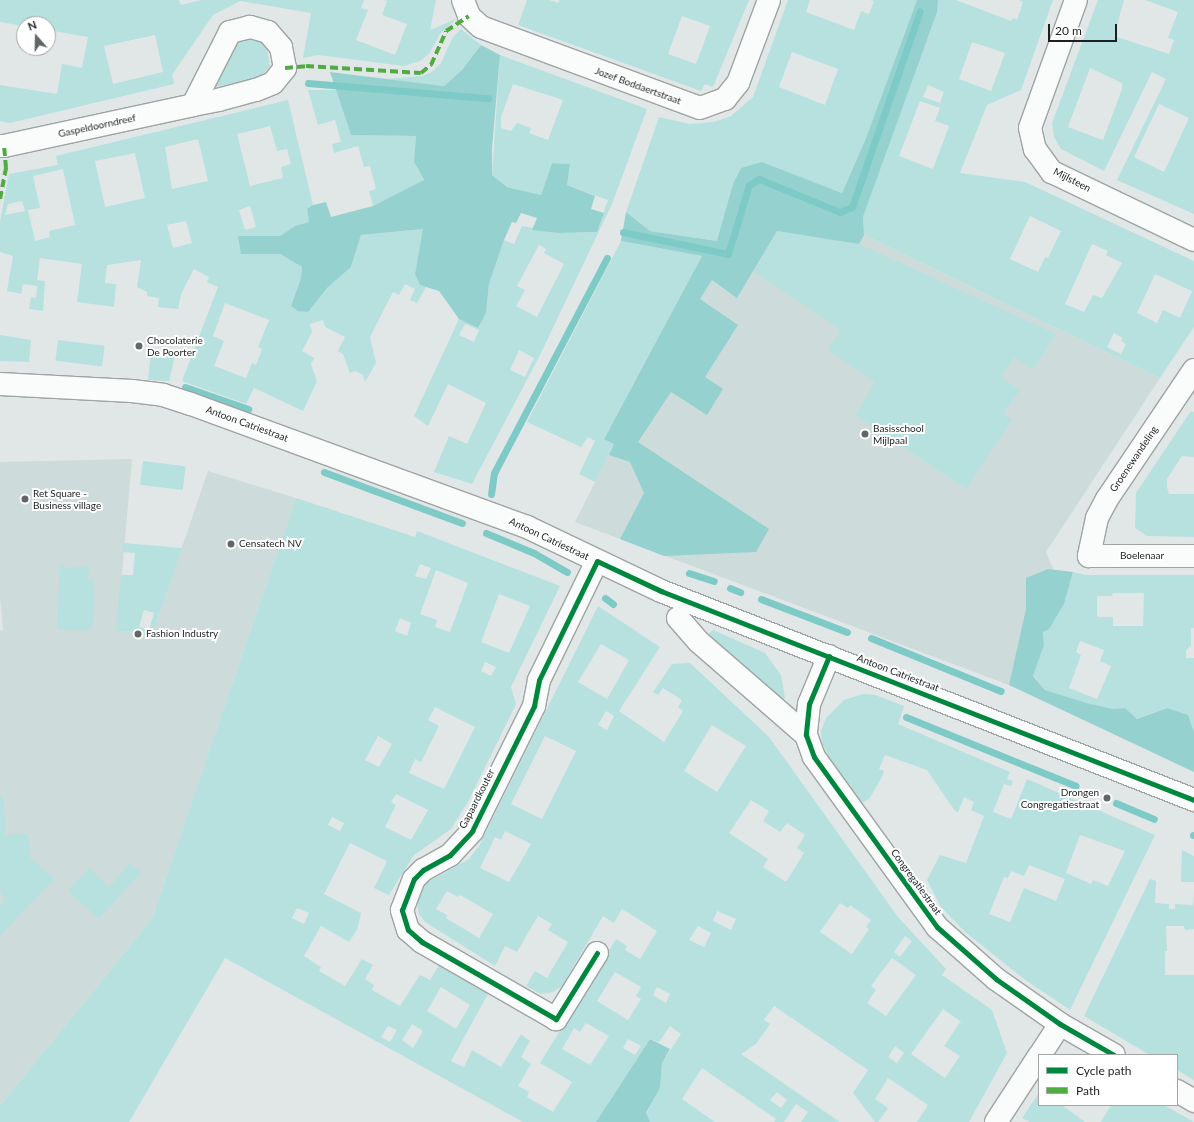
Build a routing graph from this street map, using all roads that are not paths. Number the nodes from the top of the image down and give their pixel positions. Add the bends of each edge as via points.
1 (463, 0) edge
2 (769, 0) edge
3 (1076, 0) edge
4 (193, 105) dead end
5 (0, 146) edge
6 (1194, 240) edge
7 (1194, 370) edge
8 (0, 384) edge
9 (1089, 556) joint
10 (1194, 556) edge
11 (597, 561) junction
12 (678, 618) dead end
13 (829, 656) junction
14 (806, 734) junction
15 (1194, 800) edge
16 (597, 953) dead end
17 (1060, 1024) junction
18 (1040, 1054) edge
19 (1112, 1054) edge
20 (1038, 1058) edge
21 (1178, 1092) edge
22 (1194, 1101) edge
23 (996, 1122) edge

1 - 2 street, Jozef Boddaertstraat via 469,16 481,27 700,108 725,99 738,83
3 - 6 street, Mijlsteen via 1030,128 1035,150 1052,172
4 - 5 street, Gaspeldoorndreef
7 - 9 street, Groenewandeling via 1107,499 1097,518
8 - 11 street, Antoon Catriestraat via 132,390 163,395 520,524
9 - 10 street, Boelenaar
11 - 13 street, Antoon Catriestraat via 661,591
11 - 16 street, Gapaardkouter via 539,680 534,706 472,831 450,855 419,874 409,889 402,910 408,930 422,942 556,1019
12 - 14 street, Congregatiestraat via 700,642
13 - 14 street, Congregatiestraat via 809,704
13 - 15 street, Antoon Catriestraat
14 - 17 street, Congregatiestraat via 814,757 938,926 996,979
17 - 18 street
17 - 19 street, Congregatiestraat
20 - 23 street
21 - 22 street

